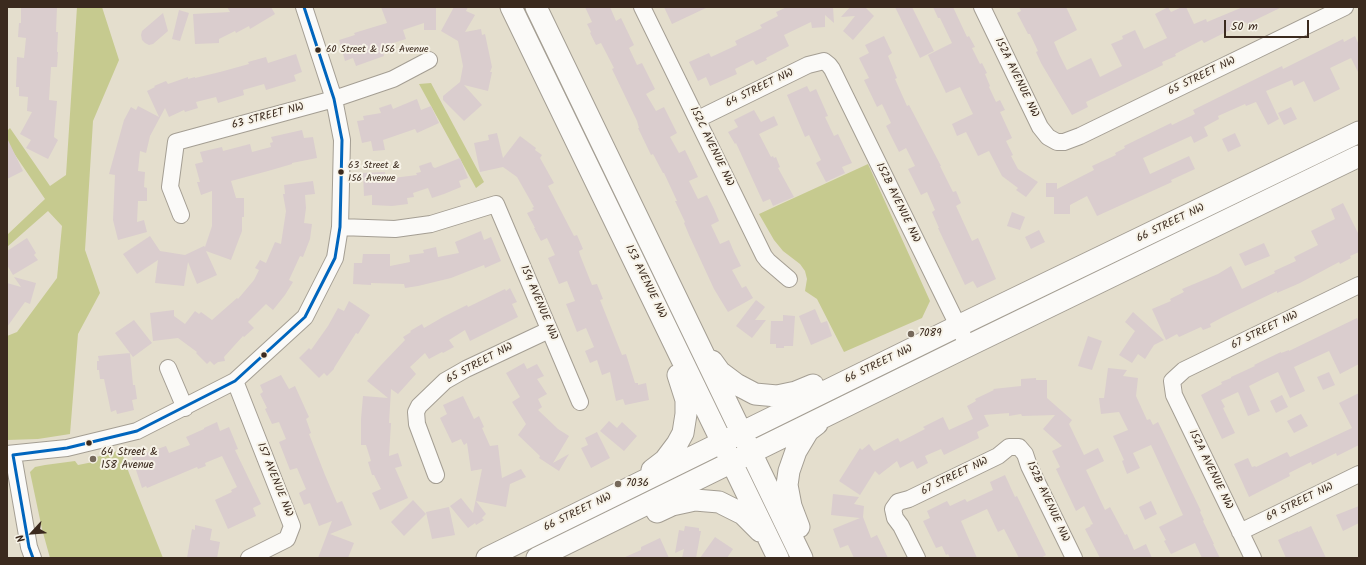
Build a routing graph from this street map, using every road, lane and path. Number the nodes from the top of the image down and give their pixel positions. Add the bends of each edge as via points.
1 (304, 7) edge
2 (511, 7) edge
3 (536, 7) edge
4 (642, 7) edge
5 (982, 7) edge
6 (1346, 7) edge
7 (429, 60) dead end
8 (824, 61) joint
9 (334, 99) junction
10 (698, 119) junction
11 (1359, 132) edge
12 (1057, 142) joint
13 (1359, 156) edge
14 (181, 215) dead end
15 (615, 221) junction
16 (340, 227) junction
17 (789, 279) dead end
18 (1359, 285) edge
19 (958, 326) junction
20 (549, 330) junction
21 (697, 342) junction
22 (968, 346) junction
23 (168, 368) dead end
24 (871, 369) junction
25 (235, 381) junction
26 (1172, 381) joint
27 (580, 402) dead end
28 (185, 408) junction
29 (828, 415) junction
30 (741, 433) junction
31 (722, 442) junction
32 (1019, 447) joint
33 (751, 453) junction
34 (10, 454) edge
35 (732, 462) junction
36 (1359, 474) edge
37 (436, 475) dead end
38 (635, 485) junction
39 (1240, 532) junction
40 (776, 555) edge
41 (33, 558) edge
42 (249, 558) edge
43 (487, 558) edge
44 (537, 558) edge
45 (545, 558) edge
46 (802, 558) edge
47 (813, 558) edge
48 (917, 558) edge
49 (1074, 558) edge
50 (1253, 558) edge

1 - 9 street
2 - 15 main road, 153 AVENUE NW
3 - 21 main road, 153 AVENUE NW
4 - 10 street, 152C AVENUE NW
5 - 12 street, 152A AVENUE NW via 1040,127 1048,137
6 - 12 street, 65 STREET NW via 1080,136
7 - 9 street, 63 STREET NW via 393,79
8 - 10 street, 64 STREET NW via 816,62
8 - 19 street, 152B AVENUE NW via 832,69
9 - 14 street, 63 STREET NW via 176,142 170,188
9 - 16 street via 342,140
10 - 17 street, 152C AVENUE NW via 764,256
11 - 19 main road, 66 STREET NW
13 - 22 main road, 66 STREET NW
15 - 31 main road, 153 AVENUE NW
15 - 38 main road via 638,292 679,377 686,400 683,432 678,444 665,460
16 - 20 street, 154 AVENUE NW via 395,229 431,224 496,204
16 - 25 street via 335,258 305,317
18 - 26 street, 67 STREET NW via 1184,370
19 - 22 street, 152B AVENUE NW
19 - 24 main road, 66 STREET NW
20 - 27 street, 154 AVENUE NW
20 - 37 street, 65 STREET NW via 466,369 445,382 419,406 416,424
21 - 24 main road via 720,372 755,394 777,396 796,392 832,378
21 - 30 main road, 153 AVENUE NW
22 - 29 main road, 66 STREET NW
23 - 28 street
24 - 30 main road, 66 STREET NW
25 - 28 street
25 - 42 street, 157 AVENUE NW via 292,526 287,539
26 - 39 street, 152A AVENUE NW via 1174,395
28 - 34 street via 137,431 67,448
29 - 33 main road, 66 STREET NW
29 - 47 main road via 808,431 796,451 790,464 787,484 791,506
30 - 31 main road, 66 STREET NW
30 - 33 main road, 153 AVENUE NW
31 - 35 main road, 153 AVENUE NW
31 - 38 main road, 66 STREET NW
32 - 48 street, 67 STREET NW via 1009,447 978,466 910,499 898,502 893,509 895,518
32 - 49 street, 152B AVENUE NW via 1026,454 1028,466
33 - 35 main road, 66 STREET NW
33 - 46 main road, 153 AVENUE NW
34 - 41 street
35 - 40 main road, 153 AVENUE NW
35 - 44 main road, 66 STREET NW
36 - 39 street, 69 STREET NW
38 - 43 main road, 66 STREET NW
39 - 50 street, 152A AVENUE NW
40 - 45 main road via 760,531 743,514 719,502 695,500 672,505 598,541

